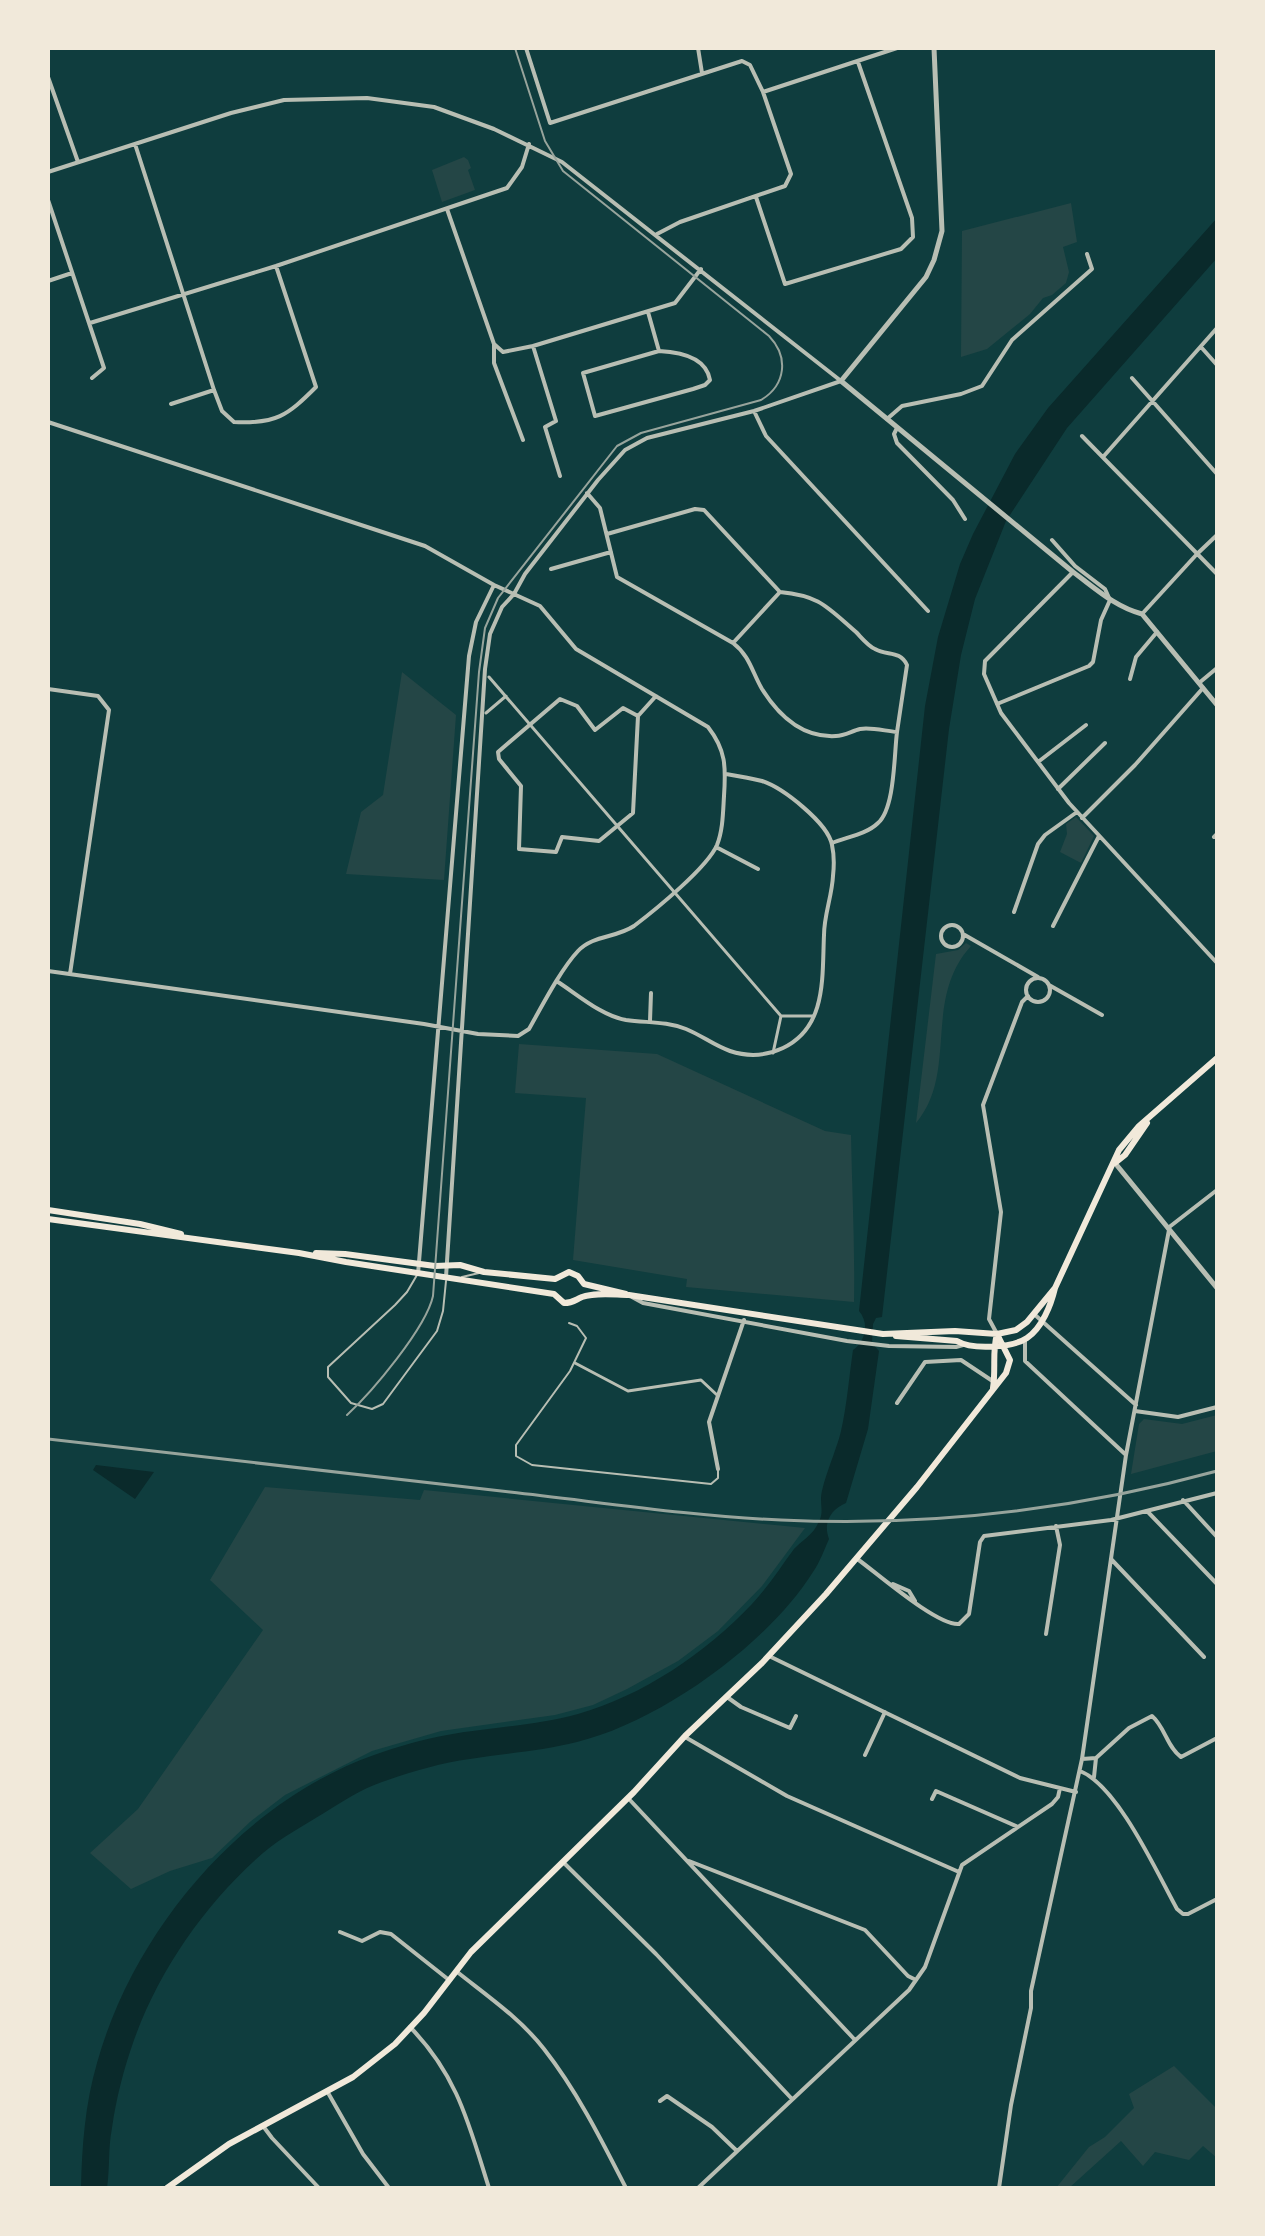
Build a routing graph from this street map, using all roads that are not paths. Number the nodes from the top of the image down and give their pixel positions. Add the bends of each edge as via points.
1 (526, 48) edge
2 (698, 48) edge
3 (897, 48) edge
4 (934, 48) edge
5 (857, 62) junction
6 (702, 74) junction
7 (48, 77) edge
8 (763, 92) junction
9 (135, 144) junction
10 (529, 144) junction
11 (78, 162) junction
12 (48, 172) edge
13 (756, 197) junction
14 (48, 200) edge
15 (447, 208) junction
16 (657, 234) junction
17 (1087, 254) dead end
18 (276, 266) junction
19 (701, 269) junction
20 (73, 272) junction
21 (48, 281) edge
22 (183, 294) junction
23 (648, 312) junction
24 (90, 323) junction
25 (1217, 328) edge
26 (494, 344) junction
27 (533, 346) junction
28 (1201, 347) junction
29 (659, 351) junction
30 (1217, 365) edge
31 (92, 378) dead end
32 (1132, 378) dead end
33 (841, 381) junction
34 (214, 390) junction
35 (1152, 402) junction
36 (171, 404) dead end
37 (754, 411) junction
38 (887, 419) junction
39 (48, 422) edge
40 (897, 428) junction
41 (1082, 436) dead end
42 (523, 440) dead end
43 (1103, 457) junction
44 (1217, 474) edge
45 (560, 476) dead end
46 (587, 493) junction
47 (965, 519) dead end
48 (607, 534) junction
49 (1217, 535) edge
50 (1052, 540) dead end
51 (611, 552) junction
52 (1197, 554) junction
53 (551, 569) dead end
54 (1073, 572) junction
55 (1217, 574) edge
56 (494, 585) junction
57 (780, 592) junction
58 (514, 594) junction
59 (1110, 600) junction
60 (928, 611) dead end
61 (1142, 614) junction
62 (1157, 632) junction
63 (733, 643) junction
64 (1217, 668) edge
65 (489, 677) dead end
66 (1130, 679) dead end
67 (1201, 685) junction
68 (48, 689) edge
69 (506, 696) junction
70 (656, 696) junction
71 (997, 704) junction
72 (1217, 705) edge
73 (486, 713) dead end
74 (638, 716) junction
75 (530, 724) junction
76 (1086, 725) dead end
77 (897, 732) junction
78 (1105, 743) dead end
79 (1038, 762) junction
80 (726, 774) junction
81 (1058, 789) junction
82 (1077, 812) junction
83 (1082, 818) junction
84 (618, 827) junction
85 (1099, 836) junction
86 (832, 843) junction
87 (716, 847) junction
88 (758, 869) dead end
89 (673, 891) junction
90 (1014, 912) dead end
91 (1053, 926) dead end
92 (963, 934) junction
93 (1217, 963) edge
94 (48, 971) edge
95 (70, 974) junction
96 (1038, 977) junction
97 (558, 982) junction
98 (1049, 985) junction
99 (651, 993) dead end
100 (1028, 996) junction
101 (1102, 1015) dead end
102 (781, 1016) junction
103 (815, 1016) junction
104 (650, 1021) junction
105 (440, 1028) junction
106 (462, 1031) junction
107 (773, 1053) junction
108 (1215, 1058) edge
109 (1115, 1163) junction
110 (1216, 1194) edge
111 (48, 1210) edge
112 (48, 1219) edge
113 (1168, 1229) junction
114 (196, 1238) junction
115 (299, 1253) junction
116 (420, 1263) junction
117 (446, 1266) junction
118 (484, 1272) junction
119 (418, 1274) junction
120 (446, 1278) junction
121 (555, 1279) junction
122 (584, 1284) junction
123 (1055, 1288) junction
124 (1217, 1288) edge
125 (554, 1294) junction
126 (629, 1295) junction
127 (581, 1297) junction
128 (1034, 1314) junction
129 (744, 1320) junction
130 (1041, 1321) junction
131 (569, 1323) dead end
132 (886, 1334) junction
133 (997, 1334) junction
134 (1025, 1340) junction
135 (963, 1345) junction
136 (1004, 1345) junction
137 (993, 1347) junction
138 (575, 1363) junction
139 (994, 1385) junction
140 (719, 1396) junction
141 (897, 1403) dead end
142 (1217, 1407) edge
143 (1135, 1408) junction
144 (1126, 1455) junction
145 (718, 1469) joint
146 (1217, 1493) edge
147 (1183, 1500) junction
148 (1147, 1511) junction
149 (1117, 1519) junction
150 (1056, 1526) junction
151 (1217, 1537) edge
152 (856, 1558) junction
153 (1111, 1559) junction
154 (1217, 1584) edge
155 (1046, 1634) dead end
156 (769, 1656) junction
157 (1204, 1657) dead end
158 (727, 1697) junction
159 (885, 1712) junction
160 (796, 1716) dead end
161 (685, 1736) junction
162 (1217, 1738) edge
163 (865, 1755) dead end
164 (1096, 1758) junction
165 (1082, 1759) junction
166 (1080, 1771) junction
167 (1094, 1777) junction
168 (1060, 1788) junction
169 (1076, 1792) junction
170 (628, 1798) junction
171 (932, 1799) dead end
172 (1018, 1827) junction
173 (685, 1859) junction
174 (563, 1862) junction
175 (959, 1872) junction
176 (1217, 1899) edge
177 (340, 1932) dead end
178 (456, 1971) junction
179 (449, 1980) junction
180 (916, 1980) junction
181 (410, 2027) junction
182 (855, 2040) junction
183 (327, 2091) junction
184 (792, 2099) junction
185 (660, 2101) dead end
186 (263, 2126) junction
187 (737, 2151) junction
188 (167, 2188) edge
189 (319, 2188) edge
190 (389, 2188) edge
191 (489, 2188) edge
192 (626, 2188) edge
193 (698, 2188) edge
194 (999, 2188) edge

1 - 6 street via 550,123
2 - 6 street
3 - 5 street
4 - 33 street via 943,206 934,260 926,277
5 - 8 street
5 - 13 street via 912,218 913,237 901,249 785,284
6 - 8 street via 742,61 750,65
7 - 11 street
8 - 13 street via 791,174 785,186
9 - 10 street via 284,100 341,97 434,107
9 - 11 street
9 - 22 street
10 - 15 street via 522,167 507,188
10 - 16 street via 562,162
11 - 12 street
13 - 16 street
14 - 20 street
15 - 18 street
15 - 26 street
16 - 19 street
17 - 38 street via 1092,269 1012,340 982,386 902,406
18 - 22 street
18 - 34 street via 316,387 289,414 249,423 234,422 222,411
19 - 23 street via 675,303
19 - 33 street
20 - 21 street
20 - 24 street
22 - 24 street
22 - 34 street
23 - 27 street
23 - 29 street
24 - 31 street via 104,368
25 - 28 street
26 - 27 street via 503,352
26 - 42 street via 494,363
27 - 45 street via 556,421 545,427
28 - 30 street
28 - 35 street
29 - 29 street via 688,355 707,371 709,383 595,416 583,373
32 - 35 street
33 - 37 street
33 - 38 street
34 - 36 street
35 - 43 street
35 - 44 street
37 - 46 street via 641,441 619,455
37 - 60 street via 766,436
38 - 40 street
39 - 56 street via 425,546
40 - 47 street via 897,443
40 - 54 street
41 - 43 street
43 - 52 street
46 - 48 street via 600,508
46 - 58 street
48 - 51 street
48 - 57 street via 704,510
49 - 52 street
50 - 59 street via 1105,589
51 - 53 street
51 - 63 street via 617,577
52 - 55 street
52 - 61 street
54 - 59 street
54 - 71 street via 985,661 984,674
56 - 58 street
56 - 105 street via 476,622 469,656
57 - 63 street
57 - 77 street via 821,601 875,650 904,659
58 - 70 street via 540,606 576,649
58 - 106 street via 495,621 487,648
59 - 61 street
59 - 71 street via 1089,666
61 - 62 street
62 - 66 street via 1136,657
62 - 67 street
63 - 77 street via 745,652 777,710 814,735 839,736 862,729
64 - 67 street
65 - 69 street
67 - 72 street
67 - 83 street via 1135,765
68 - 95 street via 98,696 109,710
69 - 73 street
69 - 75 street
70 - 74 street
70 - 80 street via 708,727 721,744
71 - 79 street
74 - 75 street via 623,708 595,730 577,706 560,699
74 - 84 street via 633,813
75 - 84 street
75 - 84 street via 498,752 521,786 519,849 556,852 562,837 599,841
76 - 79 street
77 - 86 street via 889,807 867,831
78 - 81 street
79 - 81 street
80 - 86 street via 763,782 789,795
80 - 87 street
81 - 82 street
82 - 83 street
82 - 90 street via 1038,844
83 - 85 street
84 - 89 street
85 - 91 street
85 - 93 street
86 - 103 street via 822,989
87 - 88 street
87 - 89 street
89 - 97 street via 632,927 578,951
89 - 102 street
92 - 92 street via 948,926 941,938 954,948
92 - 96 street
94 - 95 street
95 - 105 street
96 - 98 street
96 - 100 street via 1028,983
97 - 104 street via 608,1014
97 - 106 street via 529,1029 518,1036
98 - 100 street via 1050,993 1042,1001
98 - 101 street
99 - 104 street
100 - 133 street via 983,1105 1001,1212 989,1319
102 - 103 street
102 - 107 street
103 - 107 street via 794,1043
104 - 107 street via 686,1029 730,1051
105 - 106 street
105 - 116 street
106 - 117 street
108 - 109 main road via 1127,1139
109 - 113 street
109 - 123 main road
110 - 113 street
111 - 114 main road
112 - 114 main road
113 - 124 street
113 - 143 street
114 - 115 main road
115 - 116 main road
115 - 119 main road
116 - 117 main road
116 - 119 street
117 - 118 main road
117 - 120 street
118 - 120 lane
118 - 121 main road
119 - 120 main road
119 - 120 lane via 401,1299 328,1367 328,1377 351,1403 372,1409 383,1404 437,1331
120 - 125 main road
121 - 122 main road via 569,1272
121 - 125 main road
122 - 126 main road
122 - 127 main road
123 - 128 main road
123 - 130 main road
125 - 127 main road via 569,1304
126 - 127 main road
126 - 129 street via 643,1303
126 - 132 main road
128 - 130 street
128 - 133 main road via 1016,1330
129 - 135 street via 883,1346
129 - 140 street
130 - 134 main road
130 - 143 street
131 - 138 lane via 586,1338
132 - 133 main road
132 - 135 main road
133 - 136 main road
133 - 137 main road
134 - 136 main road
134 - 144 street via 1025,1361
135 - 137 main road
136 - 137 main road
136 - 139 main road via 1008,1369
137 - 139 main road
138 - 140 street via 628,1391 701,1380
138 - 145 lane via 516,1445 522,1461 711,1484
139 - 141 street via 961,1360 925,1362
139 - 152 main road
140 - 145 street via 709,1422
142 - 143 street via 1178,1417
143 - 144 street
144 - 149 street
146 - 147 street
147 - 148 street
147 - 151 street
148 - 149 street
148 - 154 street
149 - 150 street
149 - 153 street
150 - 152 street via 984,1536 969,1614 959,1624 944,1622 909,1591
150 - 155 street via 1060,1545
152 - 156 main road
153 - 157 street
153 - 165 street
156 - 158 main road
156 - 159 street
158 - 160 street via 790,1728
158 - 161 main road
159 - 163 street
159 - 168 street via 1020,1778
161 - 170 main road
161 - 175 street via 787,1796
162 - 164 street via 1181,1757 1152,1716
164 - 165 street
164 - 167 street
165 - 166 street
166 - 167 street
166 - 169 street
167 - 176 street via 1135,1833 1177,1909 1188,1914
168 - 169 street
168 - 172 street via 1052,1804
169 - 194 street via 1031,1991
170 - 173 street
170 - 174 main road
171 - 172 street via 936,1791
172 - 175 street
173 - 180 street via 865,1930
173 - 182 street
174 - 178 main road
174 - 184 street
175 - 180 street
177 - 179 street via 362,1941 380,1932 391,1934
178 - 179 main road
178 - 192 street via 544,2048
179 - 181 main road
180 - 182 street
181 - 183 main road via 377,2059
181 - 191 street via 437,2057 462,2101
182 - 184 street
183 - 186 main road
183 - 190 street
184 - 187 street
185 - 187 street via 667,2096
186 - 188 main road
186 - 189 street
187 - 193 street

